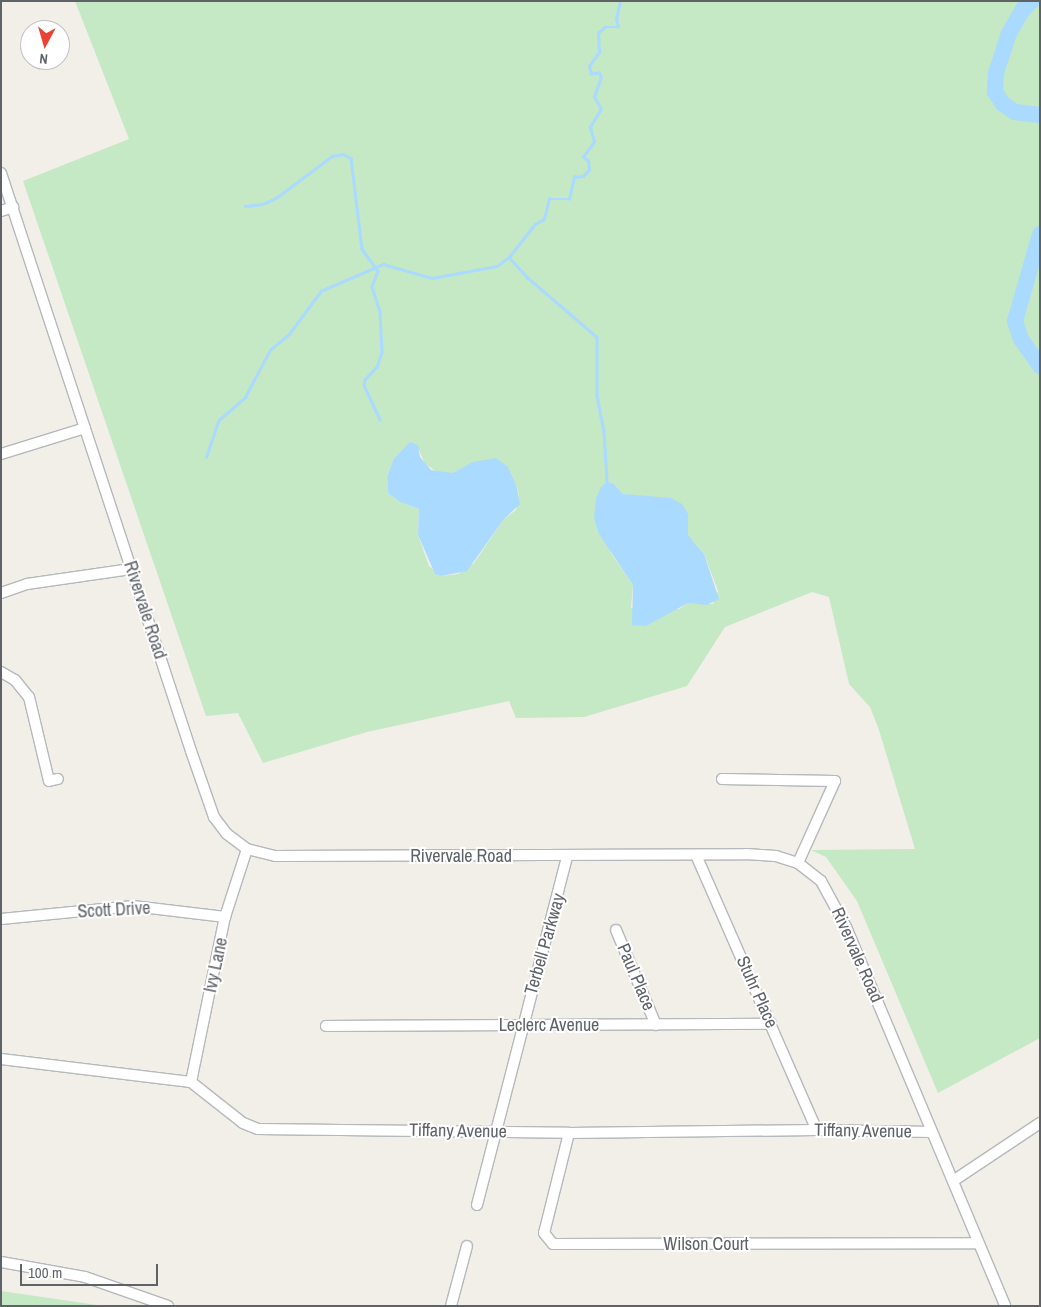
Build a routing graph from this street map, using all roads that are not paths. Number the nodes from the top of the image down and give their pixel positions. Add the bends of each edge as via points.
1 (1, 173) edge
2 (13, 207) junction
3 (1, 211) edge
4 (85, 428) junction
5 (1, 454) edge
6 (131, 569) junction
7 (1, 593) edge
8 (1, 672) edge
9 (58, 779) dead end
10 (722, 780) dead end
11 (247, 849) junction
12 (696, 855) junction
13 (567, 856) junction
14 (798, 862) junction
15 (225, 918) junction
16 (1, 919) edge
17 (616, 930) dead end
18 (771, 1024) junction
19 (522, 1025) junction
20 (656, 1025) junction
21 (326, 1026) dead end
22 (1, 1059) edge
23 (191, 1082) junction
24 (1040, 1123) edge
25 (817, 1130) junction
26 (497, 1132) junction
27 (932, 1132) junction
28 (568, 1133) junction
29 (953, 1181) junction
30 (477, 1205) dead end
31 (978, 1243) junction
32 (466, 1246) dead end
33 (1, 1262) edge
34 (168, 1306) edge
35 (451, 1306) edge
36 (1005, 1306) edge

1 - 2 street, Rivervale Road
2 - 3 street
2 - 4 street, Rivervale Road
4 - 5 street
4 - 6 street, Rivervale Road
6 - 7 street via 27,584
6 - 11 street, Rivervale Road via 214,818 227,834
8 - 9 street via 16,680 29,696 49,781
10 - 14 street via 835,781
11 - 13 street, Rivervale Road via 286,857
11 - 15 street, Ivy Lane
12 - 13 street, Rivervale Road
12 - 14 street, Rivervale Road via 763,855
12 - 18 street, Stuhr Place
13 - 19 street, Terbell Parkway
14 - 27 street, Rivervale Road via 821,881 846,927
15 - 16 street, Scott Drive via 133,906
15 - 23 street, Ivy Lane
17 - 20 street, Paul Place
18 - 20 street, Leclerc Avenue
18 - 25 street, Stuhr Place
19 - 20 street, Leclerc Avenue
19 - 21 street, Leclerc Avenue
19 - 26 street, Terbell Parkway
22 - 23 street
23 - 26 street, Tiffany Avenue via 243,1123 258,1129
24 - 29 street
25 - 27 street, Tiffany Avenue
25 - 28 street, Tiffany Avenue
26 - 28 street, Tiffany Avenue
26 - 30 street, Terbell Parkway
27 - 29 street, Rivervale Road
28 - 31 street, Wilson Court via 544,1232 554,1244
29 - 31 street, Rivervale Road
31 - 36 street, Rivervale Road
32 - 35 street
33 - 34 street via 85,1277

